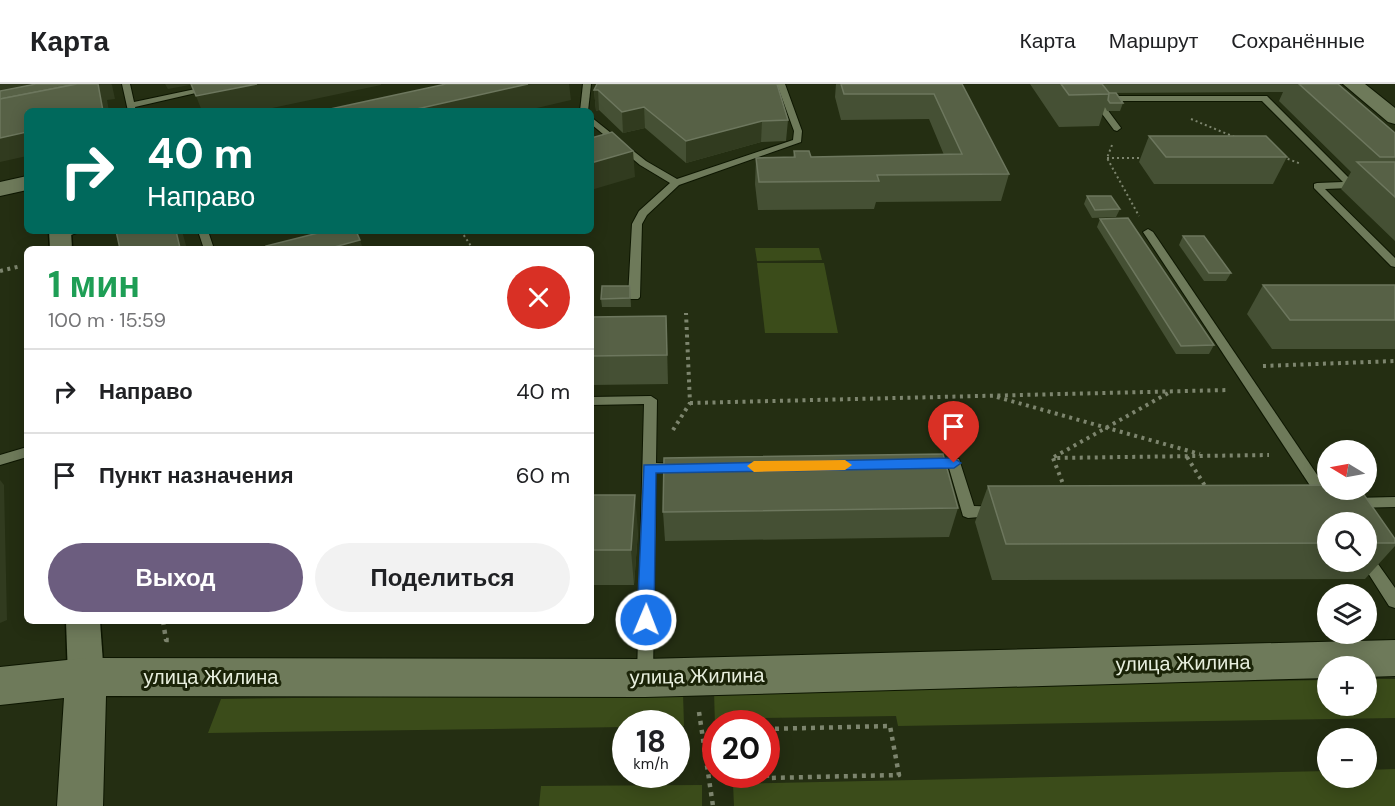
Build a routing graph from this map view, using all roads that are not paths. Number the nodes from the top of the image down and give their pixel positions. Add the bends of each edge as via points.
1 (126, 84) edge
2 (231, 84) edge
3 (587, 84) edge
4 (781, 84) edge
5 (1357, 93) edge
6 (1264, 98) junction
7 (1275, 98) dead end
8 (132, 108) edge
9 (584, 108) edge
10 (1395, 118) edge
11 (594, 122) edge
12 (1117, 128) dead end
13 (676, 183) junction
14 (24, 184) edge
15 (0, 189) edge
16 (1148, 232) road end
17 (1395, 264) edge
18 (634, 297) dead end
19 (594, 401) edge
20 (24, 453) edge
21 (0, 460) edge
22 (918, 463) edge
23 (649, 468) junction
24 (696, 468) edge
25 (1395, 502) edge
26 (1330, 503) junction
27 (1307, 504) edge
28 (1015, 511) edge
29 (1336, 512) edge
30 (1375, 572) edge
31 (1395, 601) edge
32 (83, 624) edge
33 (1395, 658) edge
34 (86, 677) junction
35 (645, 678) junction
36 (0, 686) edge
37 (80, 806) edge

1 - 8 lane
2 - 8 lane
3 - 9 lane
4 - 13 lane via 798,131 797,142
5 - 10 main road
6 - 7 lane
6 - 12 lane via 1095,99
6 - 17 lane via 1351,185 1317,186
11 - 13 lane via 643,163
13 - 18 lane via 643,213 637,224
14 - 15 main road
16 - 26 lane
19 - 23 lane via 651,400
20 - 21 lane
22 - 28 lane via 954,463 968,512
23 - 24 lane
23 - 35 lane via 642,512
25 - 26 lane
26 - 27 lane
26 - 29 lane
30 - 31 lane
32 - 34 street
33 - 35 main road, улица Жилина
34 - 35 main road, улица Жилина
34 - 36 main road, улица Жилина
34 - 37 main road

